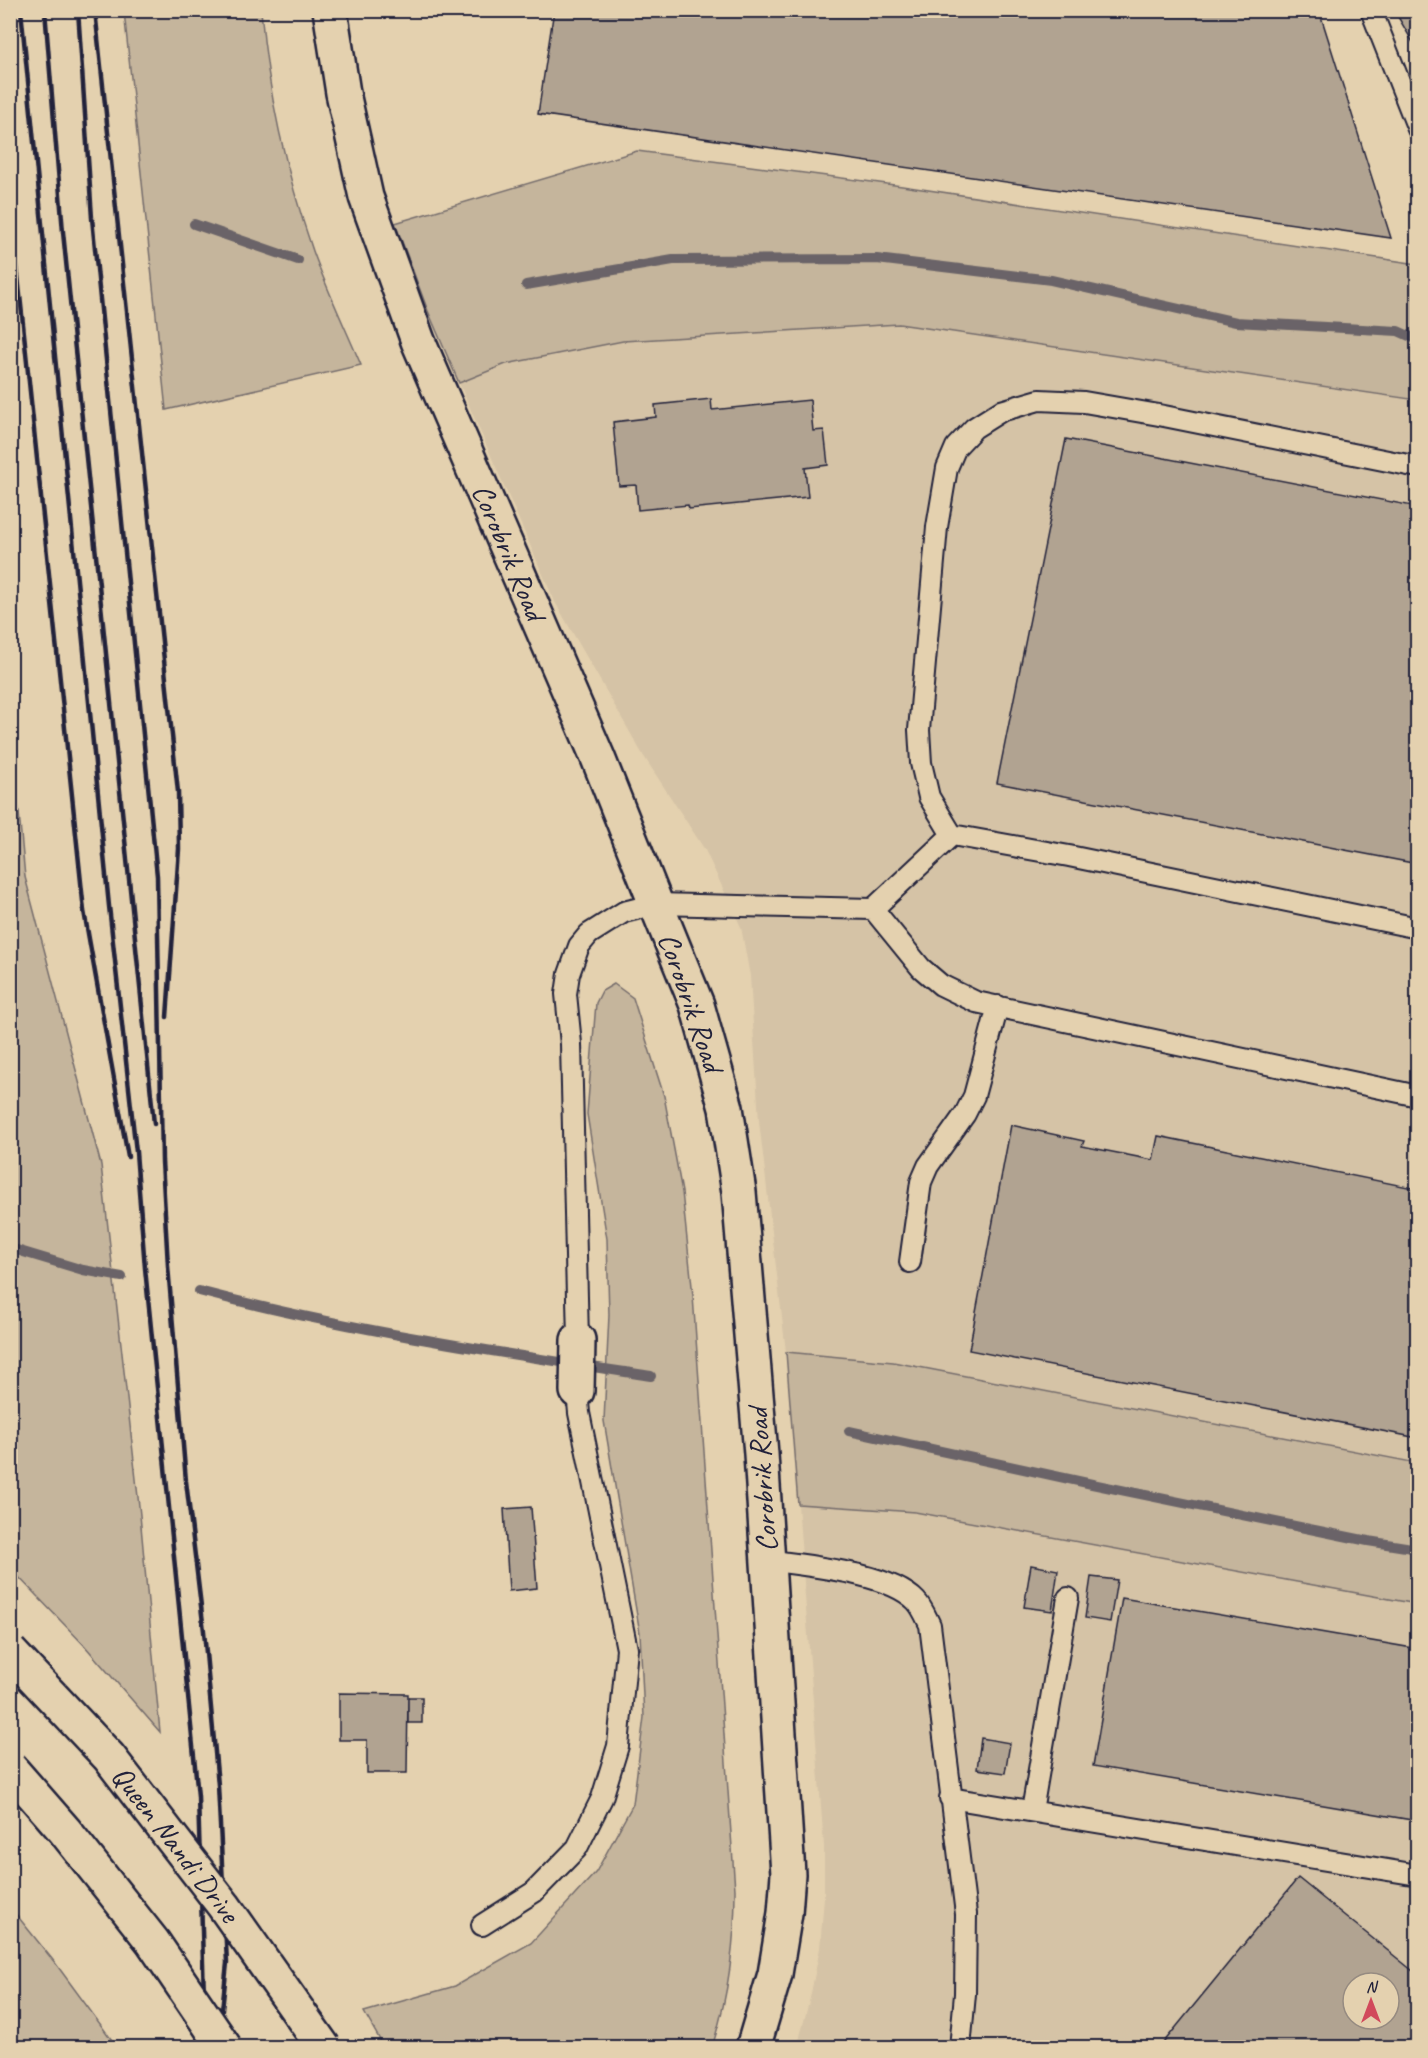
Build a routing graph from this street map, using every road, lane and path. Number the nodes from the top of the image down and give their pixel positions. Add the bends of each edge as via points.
1 (330, 10) edge
2 (1371, 10) edge
3 (1418, 129) edge
4 (1418, 467) edge
5 (952, 835) junction
6 (656, 904) junction
7 (873, 909) junction
8 (1418, 928) edge
9 (998, 1006) junction
10 (1418, 1096) edge
11 (910, 1262) dead end
12 (578, 1340) joint
13 (577, 1391) joint
14 (767, 1560) junction
15 (1068, 1598) dead end
16 (10, 1652) edge
17 (10, 1768) edge
18 (950, 1798) junction
19 (1032, 1811) junction
20 (1418, 1875) edge
21 (482, 1925) dead end
22 (225, 2048) edge
23 (324, 2048) edge
24 (753, 2048) edge
25 (960, 2048) edge

1 - 6 street, Corobrik Road via 366,197 418,341 598,758
2 - 3 lane
4 - 5 lane via 1084,402 1039,400 1001,411 974,428 956,447 947,468 937,527 919,730 929,797
5 - 7 lane
5 - 8 lane
6 - 7 lane
6 - 12 lane via 624,912 589,934 579,945 569,975 566,994 571,1044
6 - 14 street, Corobrik Road via 697,1005 726,1108 739,1192
7 - 9 lane via 921,968 941,985 976,1002
9 - 10 lane
9 - 11 lane via 974,1096 921,1182
12 - 13 street
13 - 21 lane via 627,1649 618,1746 602,1798 577,1848 534,1892
14 - 18 lane via 862,1575 892,1585 916,1601 930,1625
14 - 24 street, Corobrik Road via 788,1874 775,1974
15 - 19 lane
16 - 23 street, Queen Nandi Drive, bridge via 109,1757 224,1906
17 - 22 street, bridge via 153,1942
18 - 19 lane
18 - 25 lane via 966,1914
19 - 20 lane

